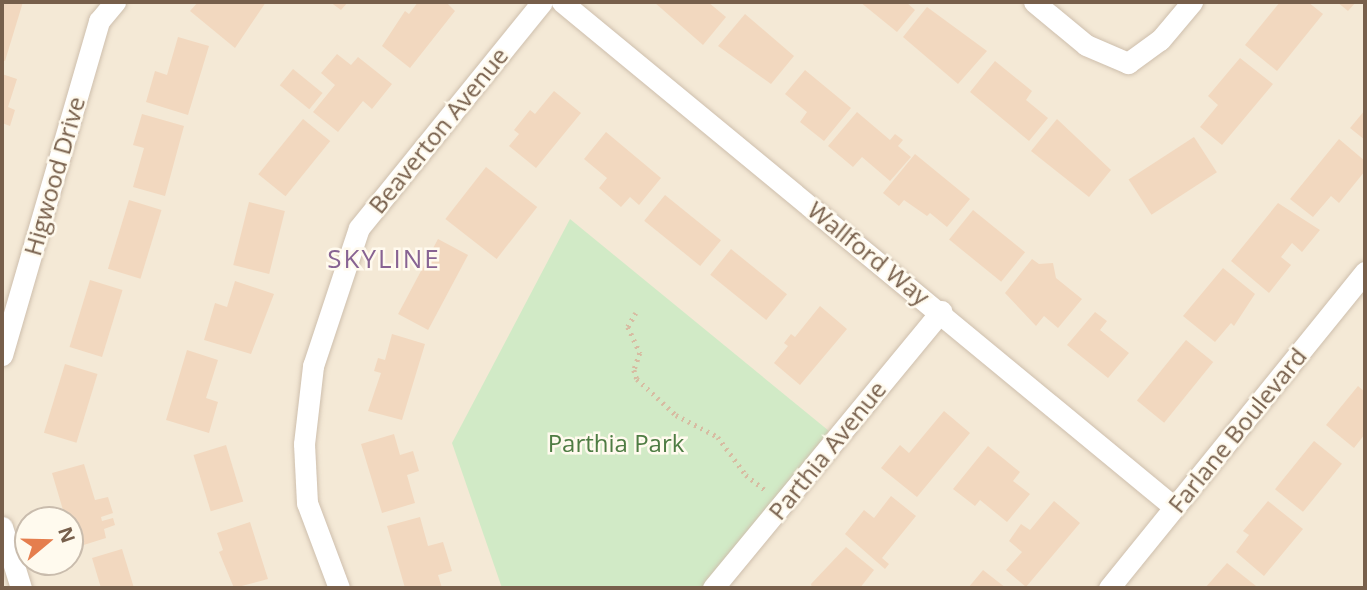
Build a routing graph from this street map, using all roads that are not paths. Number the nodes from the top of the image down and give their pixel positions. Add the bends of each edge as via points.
1 (115, 2) edge
2 (542, 2) edge
3 (562, 2) edge
4 (1034, 2) edge
5 (1192, 2) edge
6 (1365, 272) edge
7 (941, 311) junction
8 (2, 355) edge
9 (1174, 508) junction
10 (2, 527) edge
11 (21, 588) edge
12 (339, 588) edge
13 (713, 588) edge
14 (1109, 588) edge

1 - 8 street, Higwood Drive via 99,21
2 - 12 street, Beaverton Avenue via 359,228 313,366 304,444 307,503
3 - 7 street, Wallford Way
4 - 5 street via 1086,45 1128,63 1160,40
6 - 9 street, Farlane Boulevard
7 - 9 street, Wallford Way
7 - 13 street, Parthia Avenue
9 - 14 street, Farlane Boulevard
10 - 11 street

